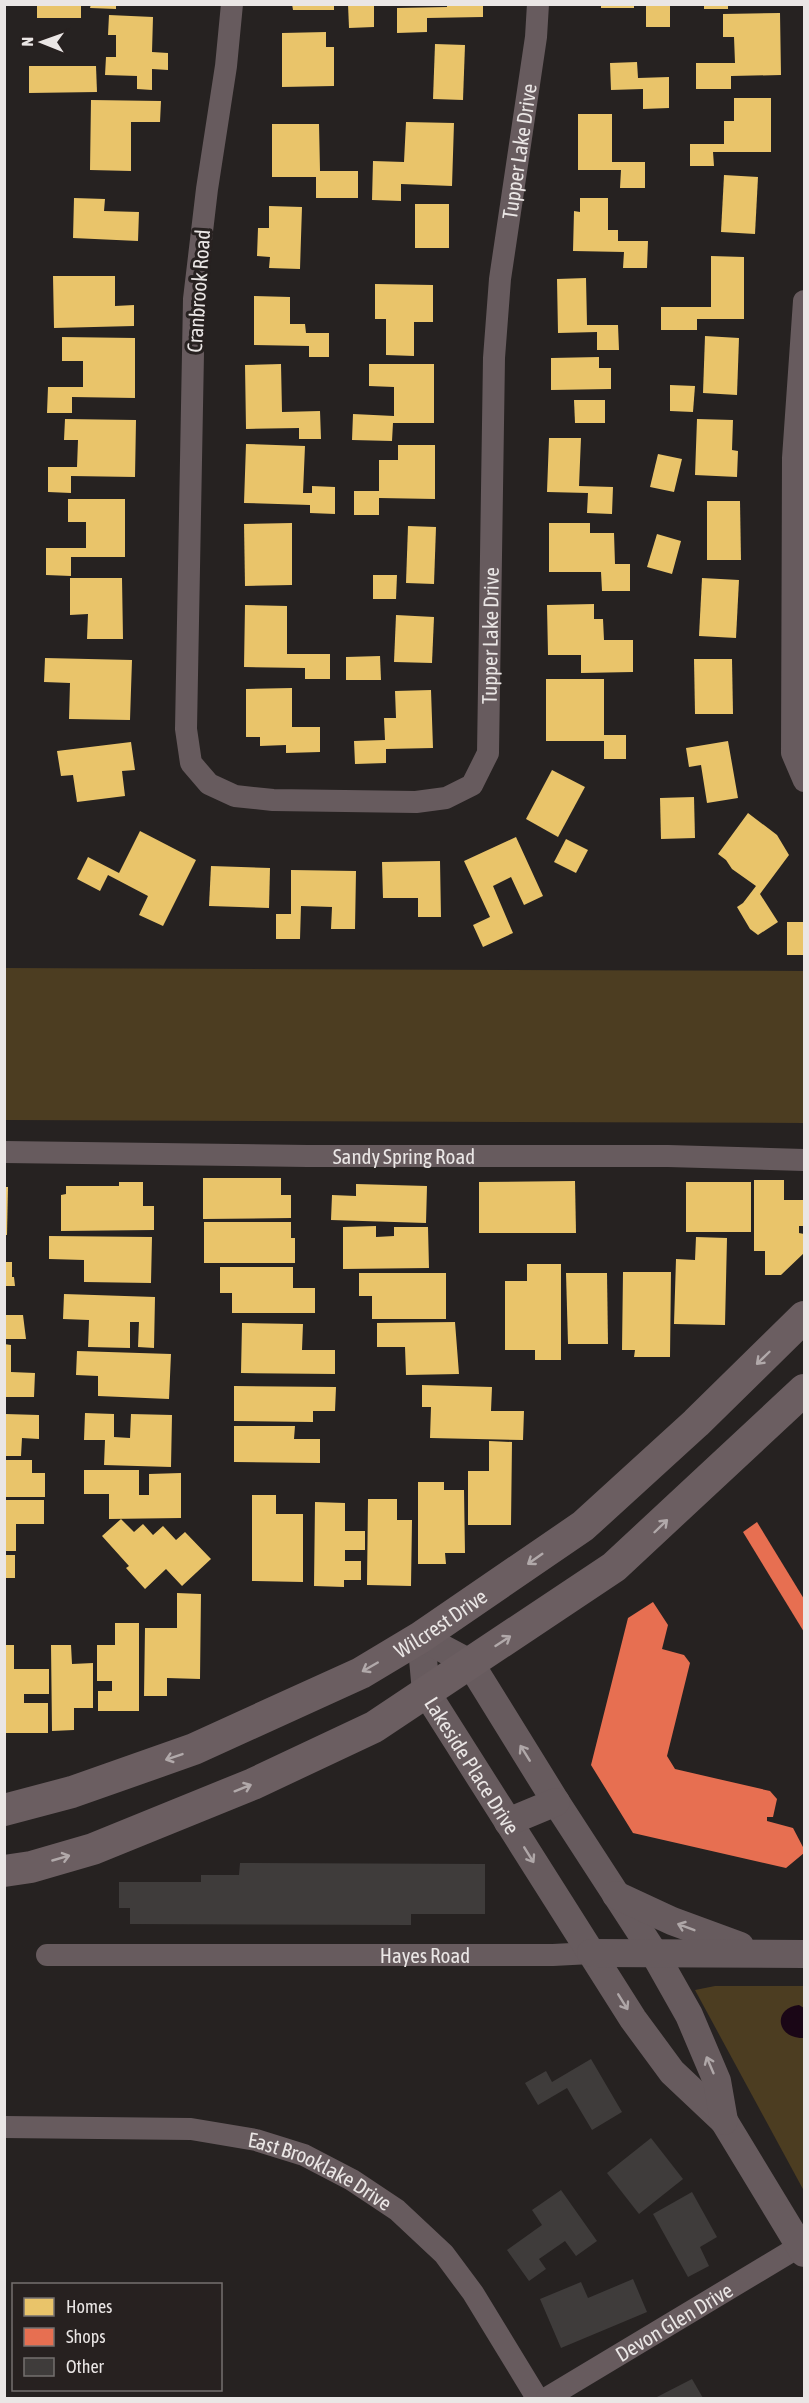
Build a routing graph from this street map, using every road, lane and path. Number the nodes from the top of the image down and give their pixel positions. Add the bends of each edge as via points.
1 (232, 4) edge
2 (538, 4) edge
3 (804, 301) edge
4 (189, 580) joint
5 (804, 781) edge
6 (4, 1152) edge
7 (804, 1160) edge
8 (804, 1317) edge
9 (804, 1390) edge
10 (421, 1637) junction
11 (470, 1663) junction
12 (426, 1692) junction
13 (556, 1802) junction
14 (4, 1810) edge
15 (508, 1822) junction
16 (4, 1871) edge
17 (616, 1894) junction
18 (591, 1953) junction
19 (654, 1953) junction
20 (761, 1954) junction
21 (804, 1954) edge
22 (46, 1955) dead end
23 (724, 2121) junction
24 (4, 2127) edge
25 (802, 2249) edge
26 (537, 2398) edge
27 (547, 2398) edge

1 - 4 street, Cranbrook Road via 194,299
2 - 4 street, Tupper Lake Drive via 498,302 488,753 472,785 447,798 416,802 273,800 235,796 209,784 191,763 186,729
3 - 5 street via 793,458 792,729 792,753
6 - 7 street, Sandy Spring Road
8 -> 10 main road, Wilcrest Drive via 583,1526
11 -> 9 main road via 614,1567
10 - 11 street
10 - 12 street, Lakeside Place Drive
10 -> 14 main road, Wilcrest Drive via 361,1672 194,1749 72,1792
11 - 12 main road
13 -> 11 street, Lakeside Place Drive
12 - 15 street, Lakeside Place Drive
16 -> 12 main road via 93,1849 253,1784 374,1727
13 - 15 street
13 - 17 street, Lakeside Place Drive
15 -> 18 street, Lakeside Place Drive
17 - 19 street, Lakeside Place Drive
20 -> 17 street via 672,1921
18 - 19 street, Hayes Road
18 - 22 street, Hayes Road
18 -> 23 street, Lakeside Place Drive via 672,2072
19 - 20 street, Hayes Road
23 -> 19 street, Lakeside Place Drive via 717,2081 689,2015
20 - 21 street, Hayes Road
23 - 25 street, Lakeside Place Drive
24 - 26 street, East Brooklake Drive via 191,2129 256,2140 304,2155 397,2210 444,2254 473,2293
25 - 27 street, Devon Glen Drive

